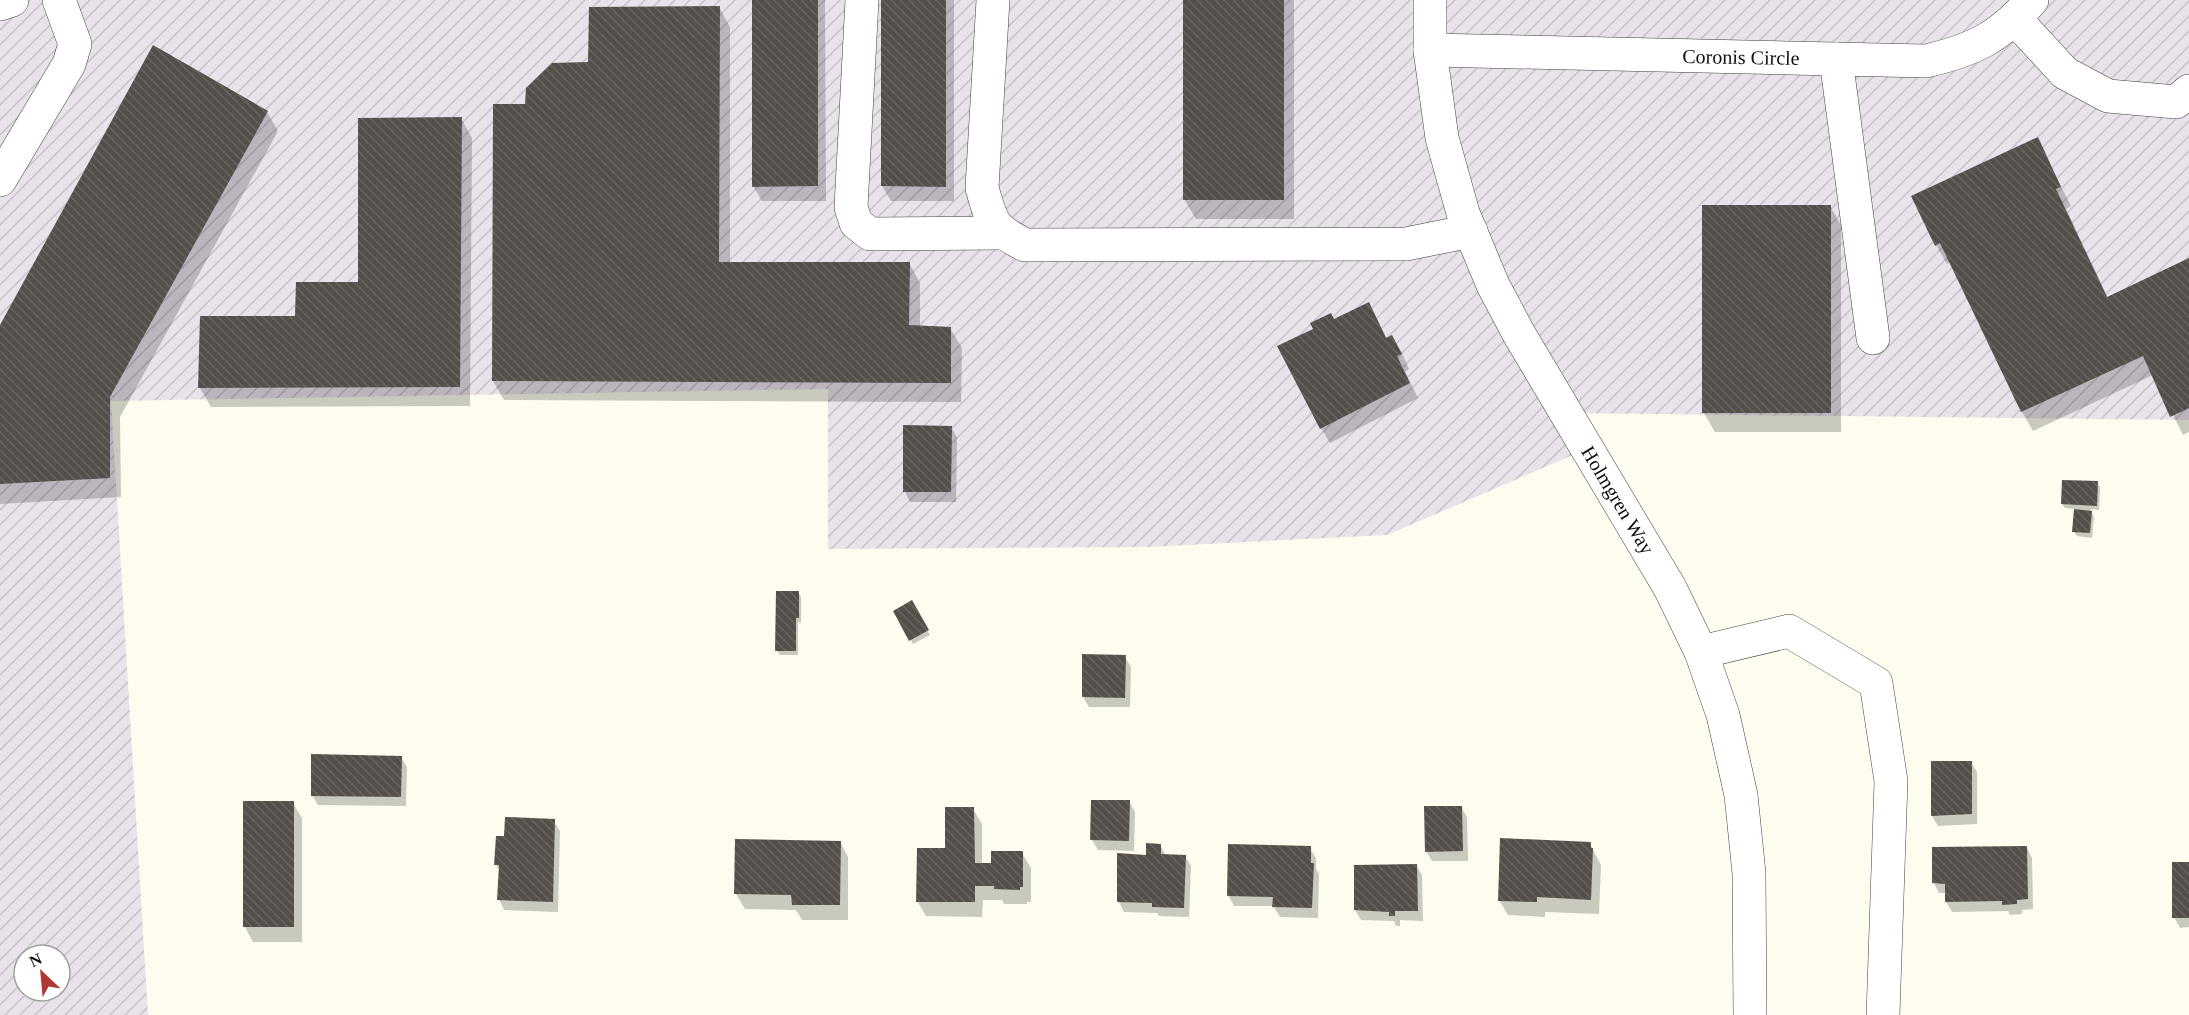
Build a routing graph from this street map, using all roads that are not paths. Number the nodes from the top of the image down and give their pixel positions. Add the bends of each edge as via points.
1 (12, 0) edge
2 (59, 0) edge
3 (862, 0) edge
4 (993, 0) edge
5 (1430, 0) edge
6 (0, 4) edge
7 (2024, 10) edge
8 (1430, 50) junction
9 (1836, 59) junction
10 (2189, 91) edge
11 (0, 180) edge
12 (1471, 231) junction
13 (1002, 232) junction
14 (1873, 338) dead end
15 (1701, 652) junction
16 (1750, 1015) edge
17 (1883, 1015) edge

1 - 6 street
2 - 11 street via 75,45 69,64
3 - 13 street via 851,207 856,223 870,234
4 - 13 street via 982,188 990,216
5 - 8 street, Holmgren Way
7 - 9 street, Coronis Circle via 1994,36 1959,53 1926,61
7 - 10 street via 2065,73 2108,96 2176,102
8 - 9 street, Coronis Circle
8 - 12 street, Holmgren Way via 1443,138
9 - 14 street
12 - 13 street via 1406,244 1097,245 1025,245
12 - 15 street, Holmgren Way via 1519,334 1670,588
15 - 16 street, Holmgren Way via 1723,715 1741,795 1749,873
15 - 17 street via 1789,631 1876,683 1891,781

